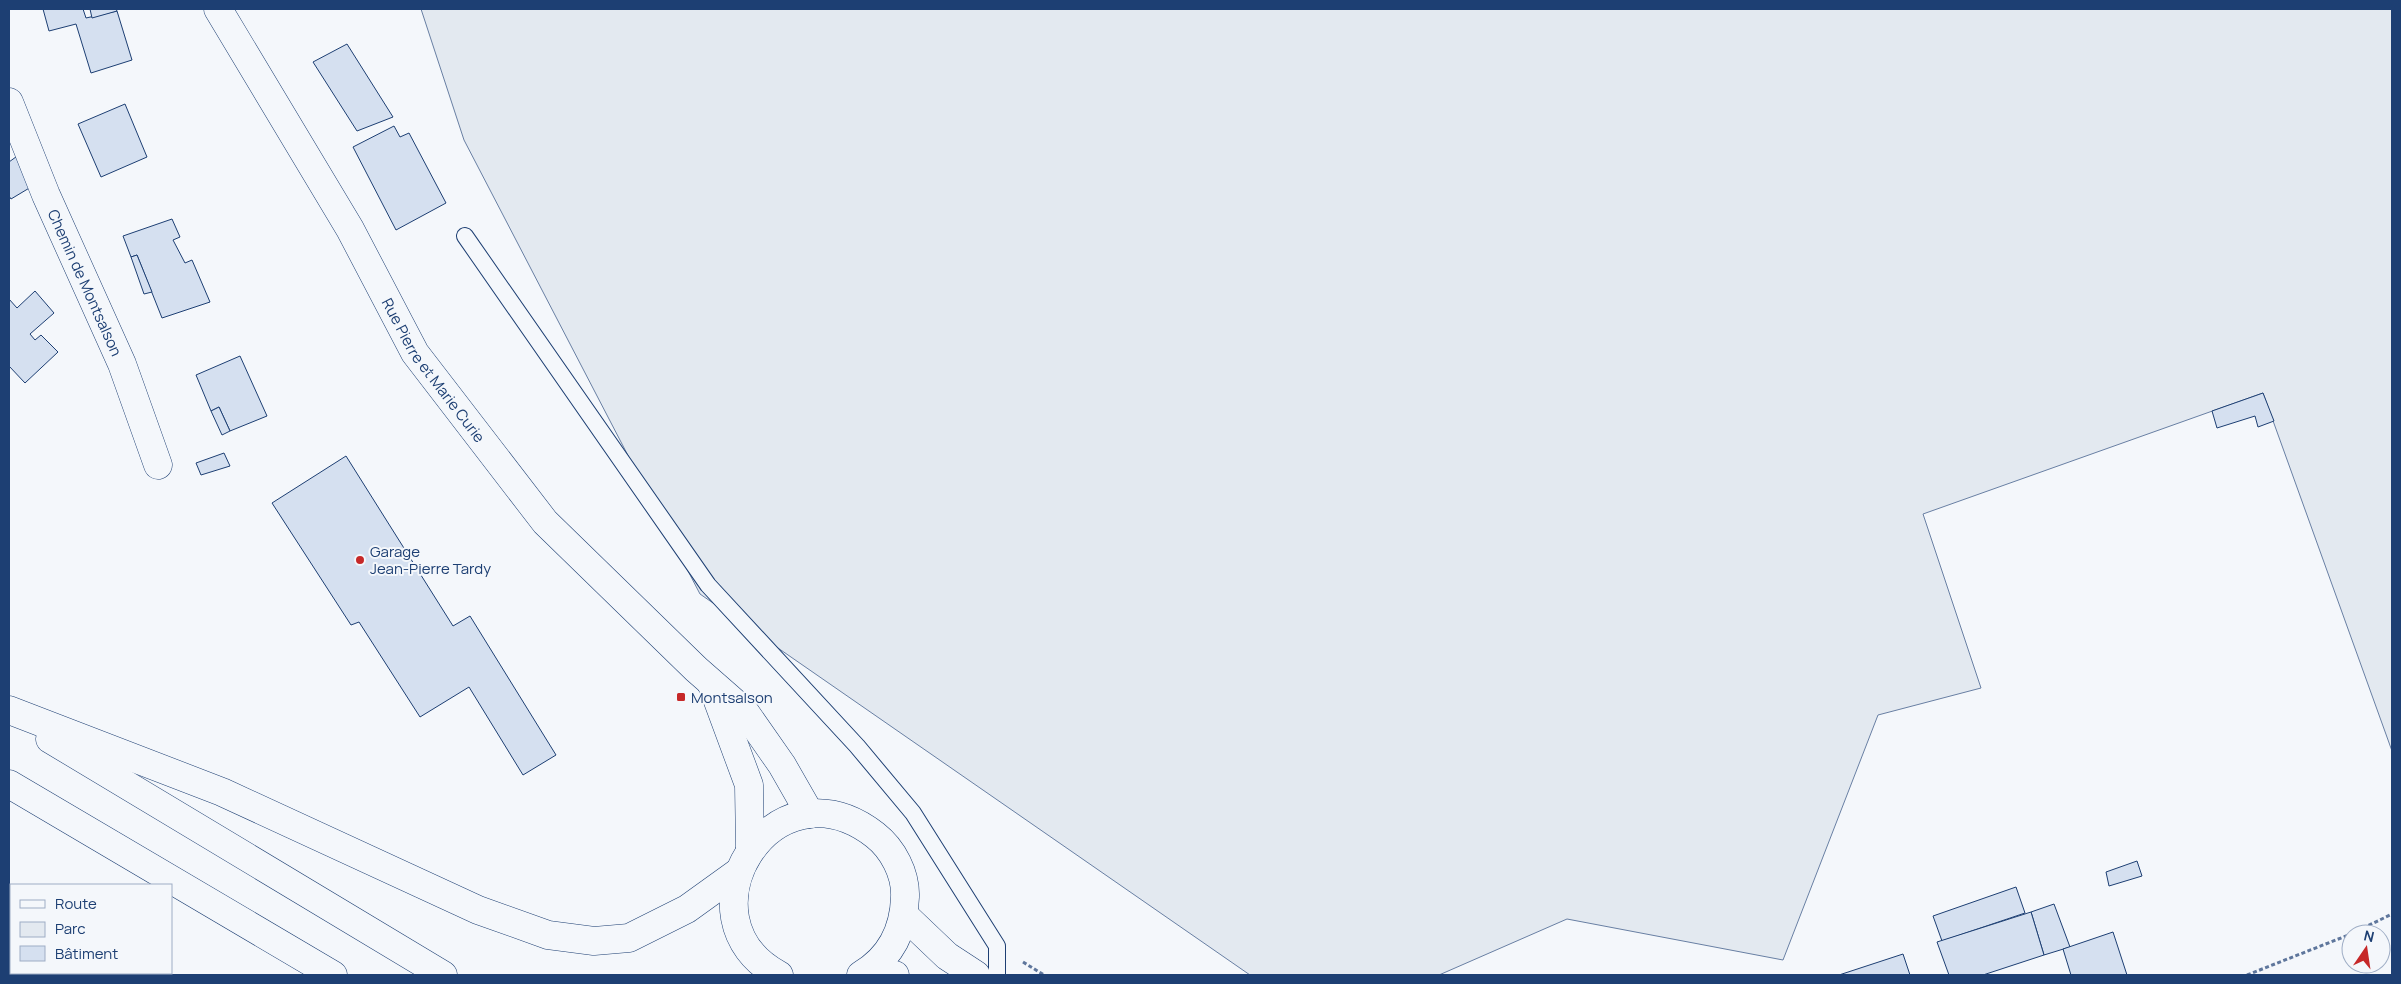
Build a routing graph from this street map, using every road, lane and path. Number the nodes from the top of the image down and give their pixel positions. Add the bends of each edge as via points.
1 (218, 9) edge
2 (9, 102) edge
3 (465, 236) dead end
4 (158, 465) dead end
5 (712, 683) junction
6 (9, 710) edge
7 (9, 714) edge
8 (9, 784) edge
9 (810, 814) junction
10 (750, 849) junction
11 (737, 873) junction
12 (2392, 914) edge
13 (905, 916) junction
14 (2372, 924) edge
15 (2341, 939) edge
16 (767, 971) edge
17 (876, 973) edge
18 (333, 975) edge
19 (443, 975) edge
20 (976, 975) edge
21 (997, 975) edge
22 (2247, 975) edge

1 - 5 main road, Rue Pierre et Marie Curie via 350,229 415,353 545,522
2 - 4 main road, Chemin de Montsalson via 46,196 122,364
3 - 21 lane via 708,585 857,746 913,812 997,946
5 - 9 main road, Rue Pierre et Marie Curie via 745,712 782,765
5 - 10 main road via 749,785
6 - 11 main road via 222,792 478,910 548,935 594,941 629,938 687,910
7 - 19 main road
8 - 18 main road
9 - 10 main road via 787,820 766,832
9 - 13 main road via 836,815 862,825 883,841 898,863 905,889
10 - 11 main road
11 - 16 main road via 736,920 744,942
12 - 14 path
13 - 17 main road via 898,936
13 - 20 main road via 948,956
15 - 22 path

